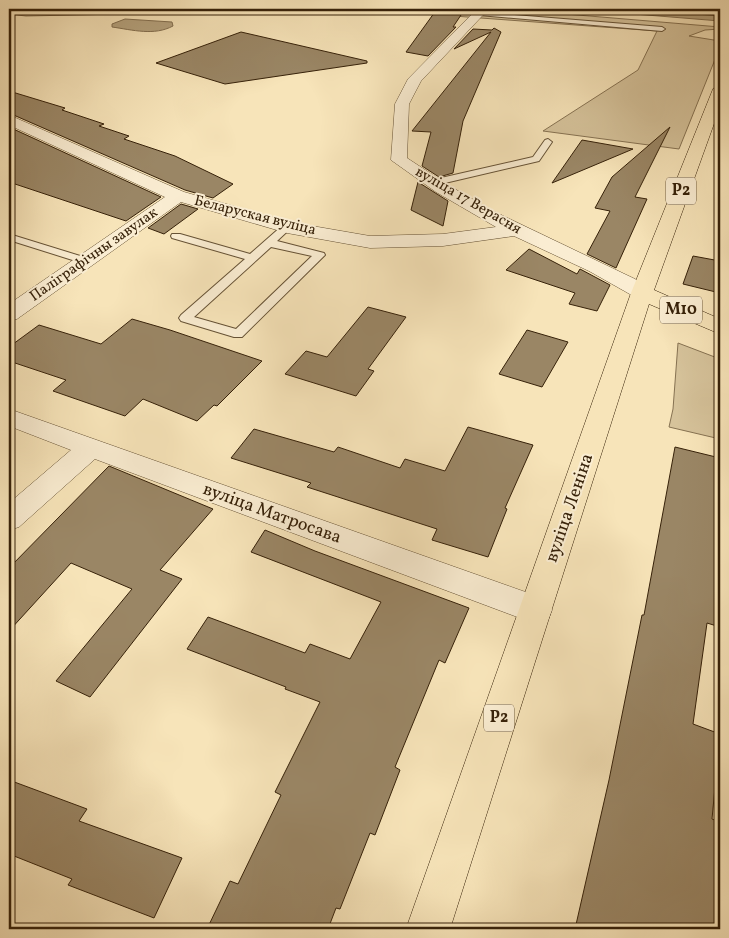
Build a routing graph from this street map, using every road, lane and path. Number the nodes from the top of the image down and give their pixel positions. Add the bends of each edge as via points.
1 (9, 9) edge
2 (24, 9) edge
3 (479, 13) joint
4 (662, 29) dead end
5 (720, 89) edge
6 (9, 120) edge
7 (548, 142) dead end
8 (432, 183) junction
9 (178, 196) junction
10 (287, 227) junction
11 (516, 230) junction
12 (176, 236) dead end
13 (9, 237) edge
14 (270, 243) junction
15 (253, 258) junction
16 (86, 261) junction
17 (642, 293) junction
18 (9, 314) edge
19 (720, 327) edge
20 (9, 417) edge
21 (93, 449) junction
22 (9, 519) edge
23 (536, 610) junction
24 (428, 929) edge

1 - 2 lane
3 - 4 lane
3 - 8 street, вуліца 17 Верасня via 415,79 402,104 399,160
5 - 17 main road, вуліца Леніна / Р2
6 - 9 street, Беларуская вуліца
7 - 8 lane via 536,159
8 - 11 street, вуліца 17 Верасня
9 - 10 street, Беларуская вуліца
9 - 16 street, Паліграфічны завулак
10 - 11 street, Беларуская вуліца via 370,242 443,240
10 - 14 lane
11 - 17 street, вуліца 17 Верасня via 617,276
12 - 15 lane
13 - 16 lane
14 - 15 lane
14 - 15 lane via 320,255 238,334 185,318
16 - 18 street, Паліграфічны завулак
17 - 19 main road, М10
17 - 23 main road, вуліца Леніна / Р2
20 - 21 street, вуліца Матросава
21 - 22 street via 84,453
21 - 23 street, вуліца Матросава
23 - 24 main road, вуліца Леніна / Р2

